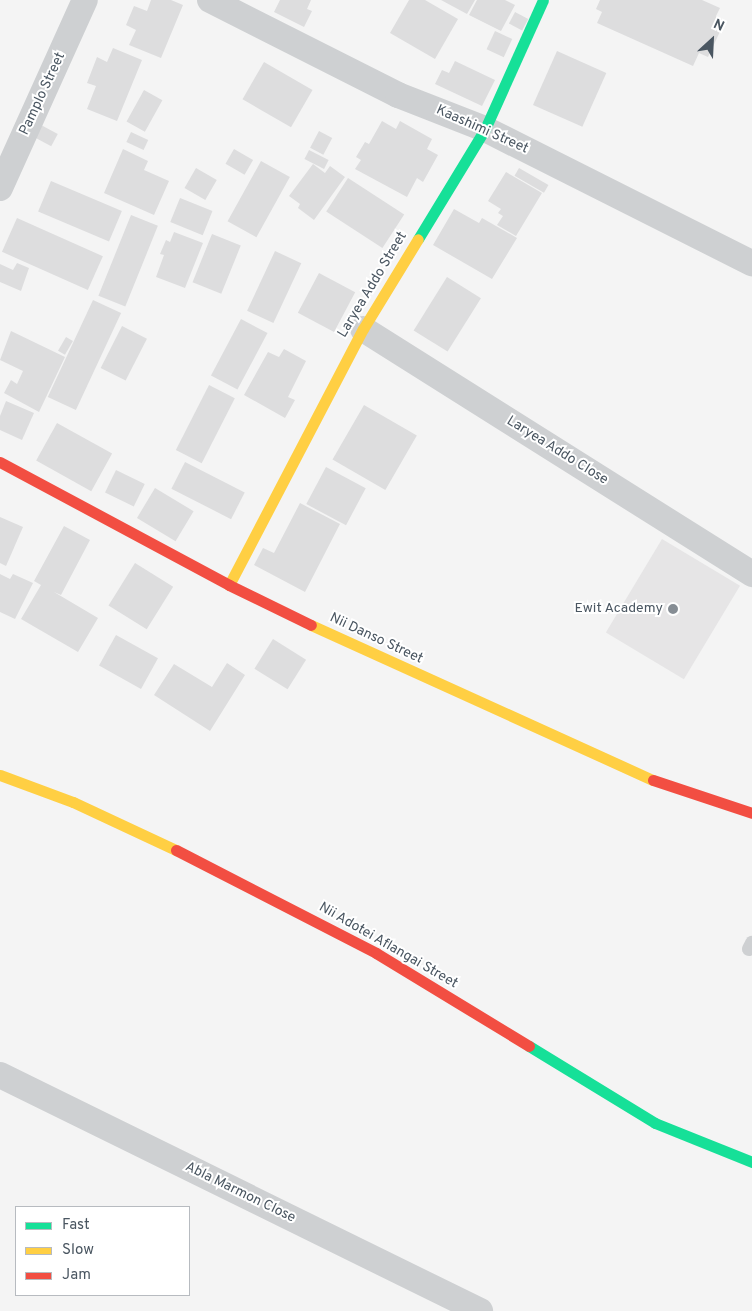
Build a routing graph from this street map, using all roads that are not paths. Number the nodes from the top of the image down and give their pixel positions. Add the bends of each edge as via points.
1 (85, 0) edge
2 (210, 0) edge
3 (543, 0) edge
4 (485, 129) junction
5 (0, 188) edge
6 (752, 263) edge
7 (363, 329) junction
8 (0, 462) edge
9 (752, 574) edge
10 (229, 585) junction
11 (0, 775) edge
12 (752, 813) edge
13 (0, 1075) edge
14 (752, 1162) edge
15 (480, 1311) edge

1 - 5 street, Pamplo Street
2 - 4 street, Kaashimi Street via 398,95
3 - 4 street, Laryea Addo Street
4 - 6 street, Kaashimi Street
4 - 7 street, Laryea Addo Street
7 - 9 street, Laryea Addo Close
7 - 10 street, Laryea Addo Street
8 - 10 street, Nii Danso Street
10 - 12 street, Nii Danso Street via 583,750 660,783
11 - 14 street, Nii Adotei Aflangai Street via 73,802 224,872 376,953 655,1122
13 - 15 street, Abla Marmon Close

